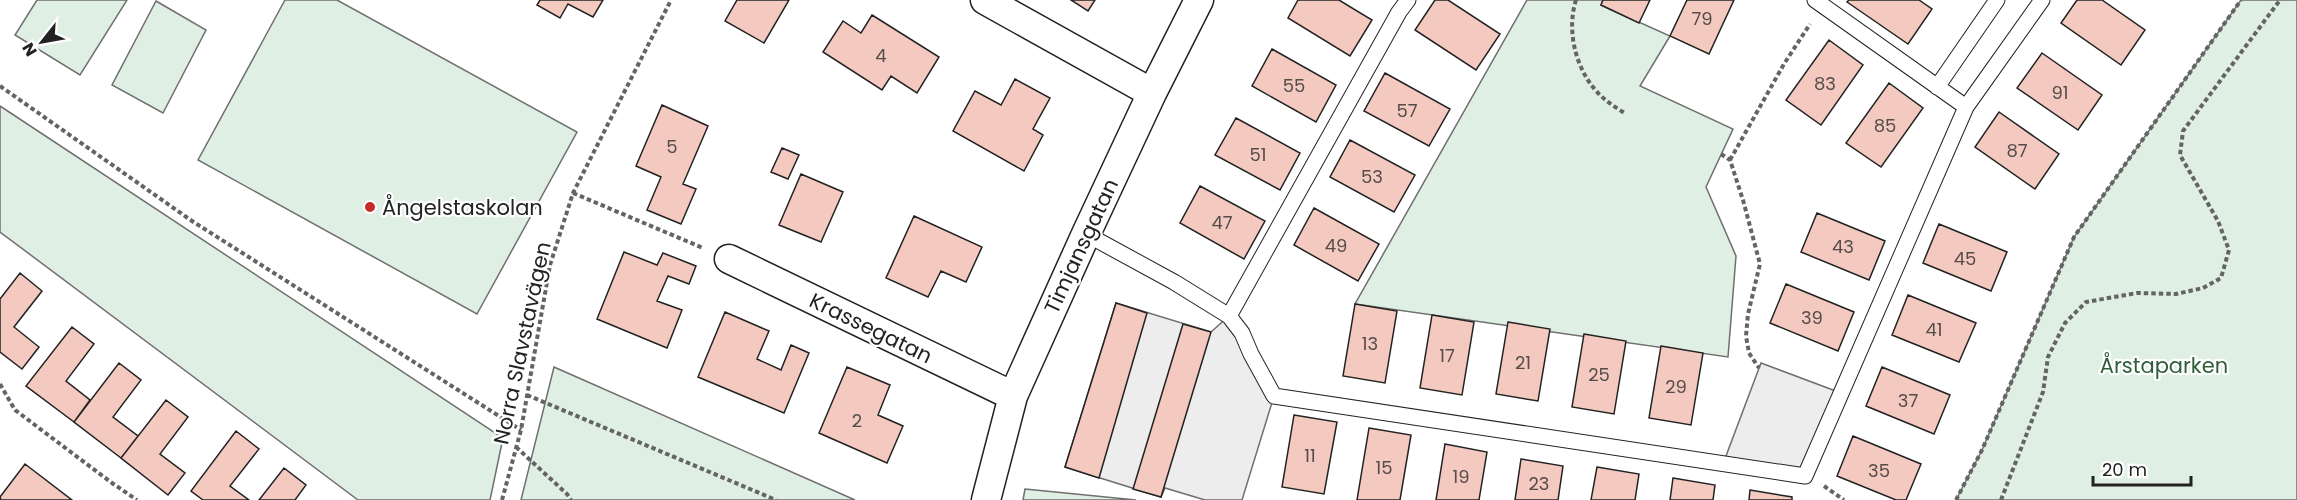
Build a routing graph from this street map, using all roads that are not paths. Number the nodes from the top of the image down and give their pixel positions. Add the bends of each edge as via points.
1 (985, 0) edge
2 (1199, 0) edge
3 (1408, 0) edge
4 (1997, 0) edge
5 (2042, 0) edge
6 (1818, 2) edge
7 (1937, 87) junction
8 (1152, 93) junction
9 (1965, 107) junction
10 (1086, 234) junction
11 (729, 259) road end
12 (1229, 316) junction
13 (1013, 396) junction
14 (987, 500) edge

1 - 8 street
2 - 8 street, Timjansgatan
3 - 12 lane
4 - 7 lane
5 - 9 lane
6 - 7 lane
7 - 9 lane
8 - 10 street, Timjansgatan
9 - 12 lane via 1804,476 1274,396
10 - 12 lane
10 - 13 street, Timjansgatan
11 - 13 street, Krassegatan
13 - 14 street, Timjansgatan

